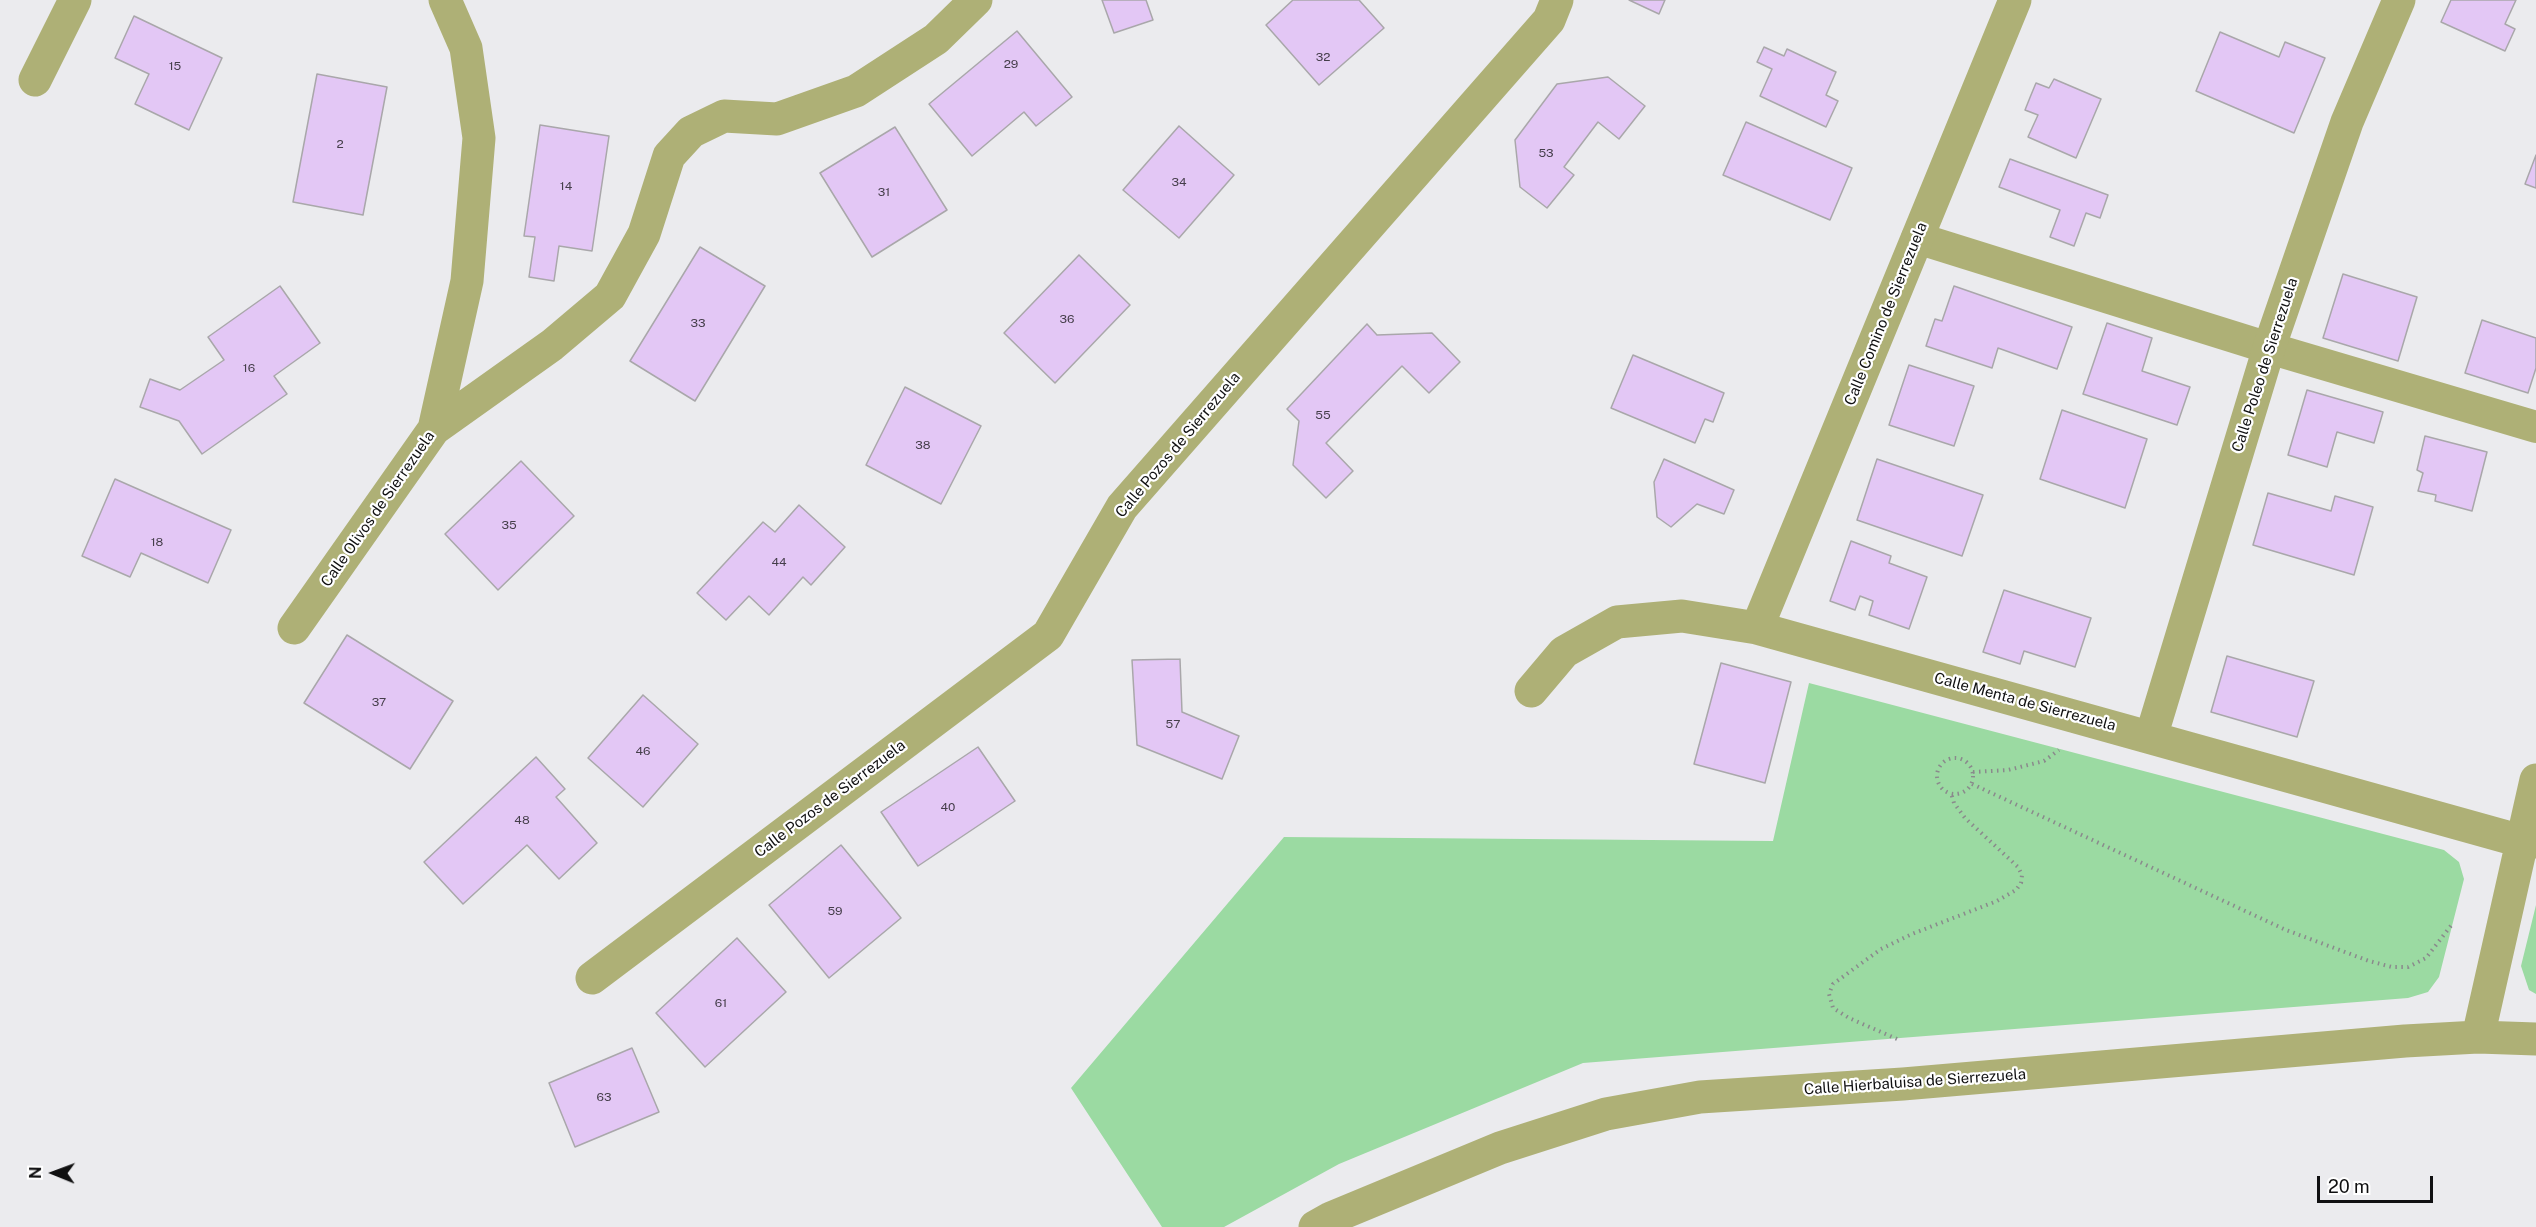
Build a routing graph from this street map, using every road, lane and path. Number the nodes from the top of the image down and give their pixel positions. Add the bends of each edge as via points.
1 (75, 0) edge
2 (444, 0) edge
3 (976, 0) edge
4 (1557, 0) edge
5 (2015, 0) edge
6 (2399, 0) edge
7 (35, 80) dead end
8 (1917, 238) junction
9 (2269, 348) junction
10 (2536, 427) edge
11 (434, 429) junction
12 (294, 628) dead end
13 (1758, 628) junction
14 (1531, 691) dead end
15 (2151, 737) junction
16 (2060, 749) dead end
17 (1972, 772) junction
18 (2536, 780) edge
19 (1972, 784) junction
20 (1950, 794) junction
21 (2529, 841) edge
22 (2453, 923) dead end
23 (592, 978) dead end
24 (2478, 1037) junction
25 (1897, 1039) dead end
26 (2536, 1039) edge
27 (1315, 1227) edge

1 - 7 street
2 - 11 street via 466,48 479,138 467,280
3 - 11 street, Calle Olivos de Sierrezuela via 936,39 856,91 777,119 724,116 691,132 669,156 645,234 610,296 552,345
4 - 23 street, Calle Pozos de Sierrezuela via 1549,20 1122,507 1048,635
5 - 8 street, Calle Comino de Sierrezuela
6 - 9 street, Calle Poleo de Sierrezuela via 2347,122
8 - 9 street
8 - 13 street, Calle Comino de Sierrezuela
9 - 10 street
9 - 15 street, Calle Poleo de Sierrezuela
11 - 12 street, Calle Olivos de Sierrezuela
13 - 14 street, Calle Menta de Sierrezuela via 1682,616 1617,622 1564,652
13 - 15 street, Calle Menta de Sierrezuela
15 - 21 street, Calle Menta de Sierrezuela
16 - 17 path via 2044,761 2008,770
17 - 19 path
17 - 20 path via 1962,759 1945,760 1938,770 1938,781
18 - 21 street
19 - 20 path via 1963,793
19 - 22 path via 2286,930 2369,961 2408,967 2426,958
20 - 25 path via 1965,818 2018,867 2021,883 2003,898 1881,949 1833,984 1829,994 1833,1008
21 - 24 street
24 - 26 street, Calle Hierbaluisa de Sierrezuela
24 - 27 street, Calle Hierbaluisa de Sierrezuela via 1700,1097 1606,1114 1500,1148

